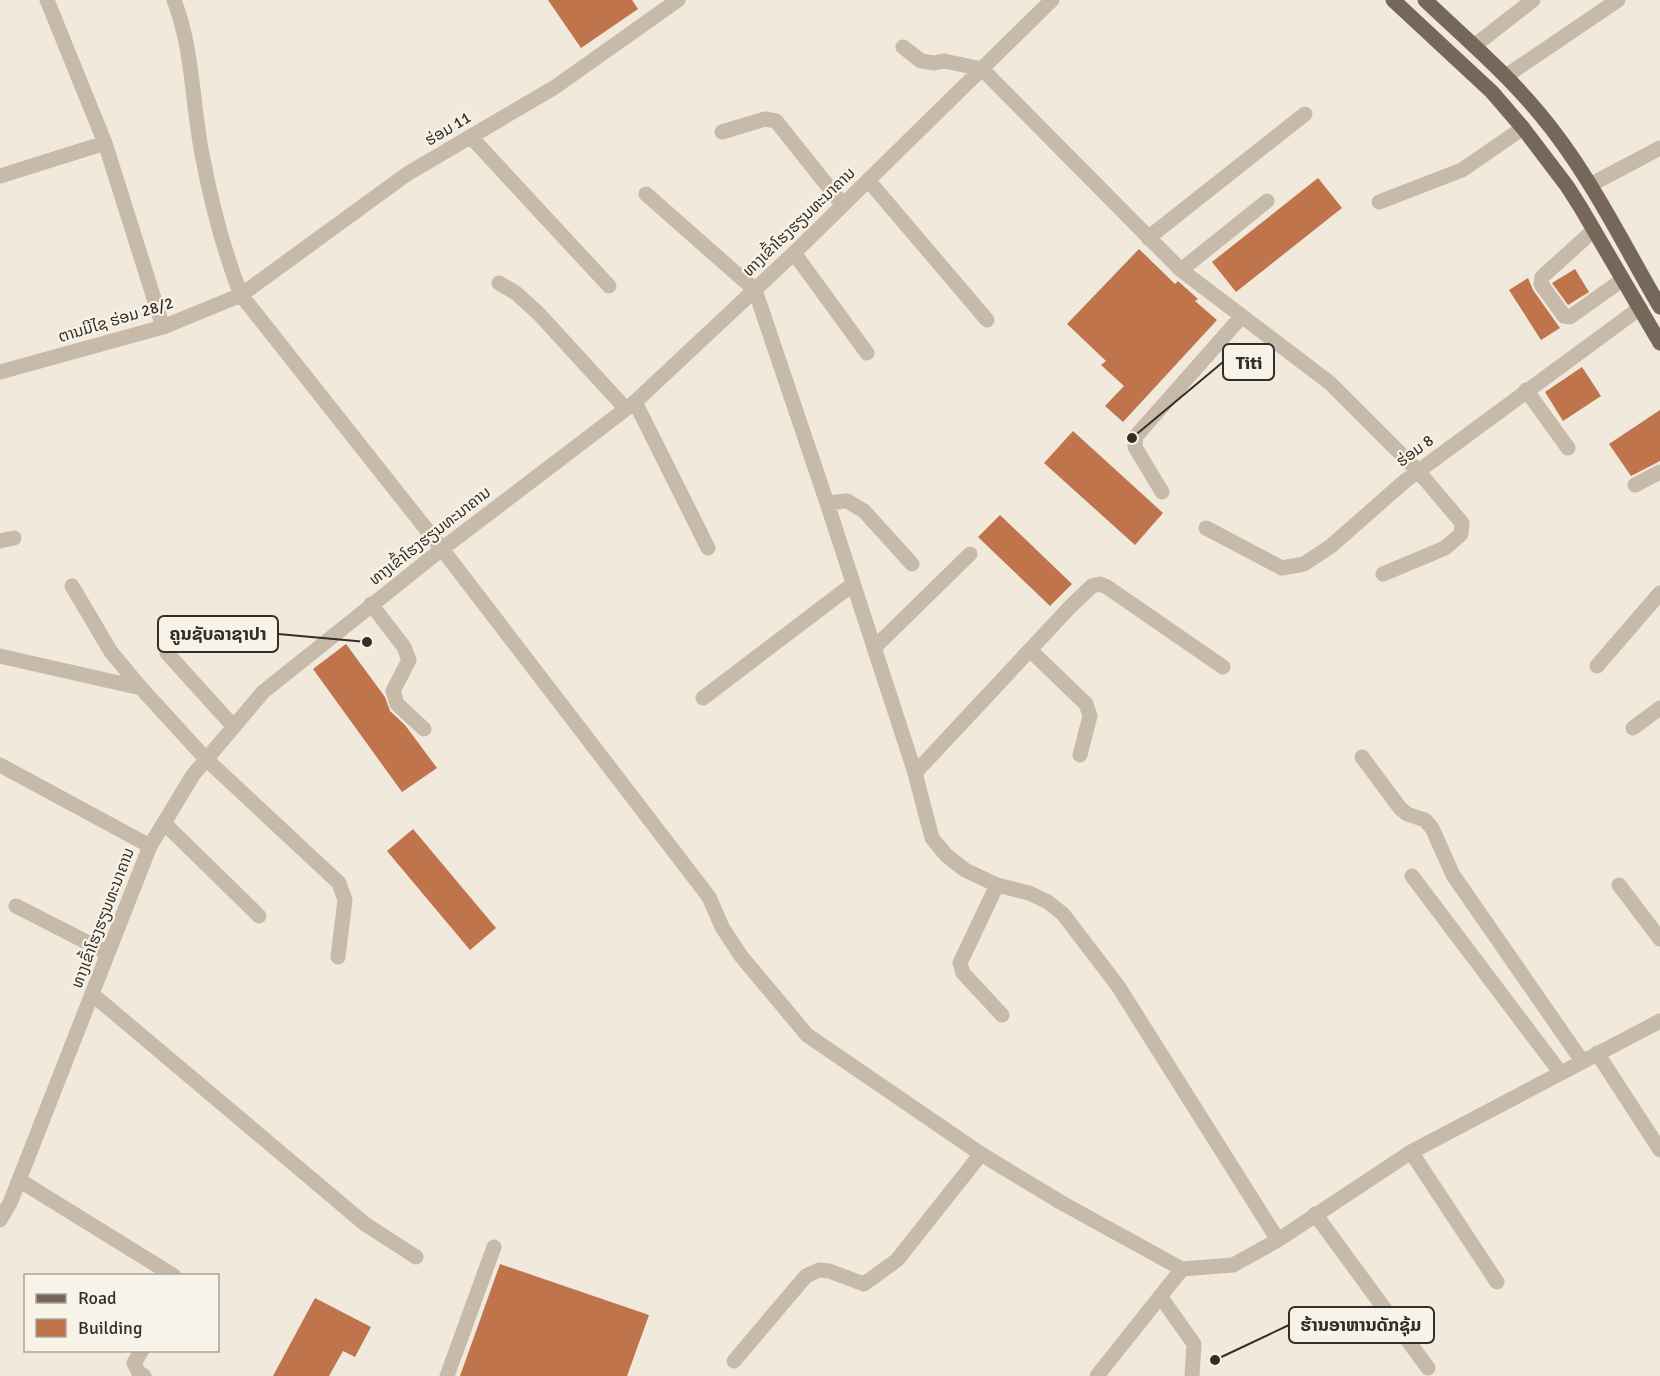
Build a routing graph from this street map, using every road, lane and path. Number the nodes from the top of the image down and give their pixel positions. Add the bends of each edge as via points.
1 (47, 0) edge
2 (174, 0) edge
3 (678, 0) edge
4 (1052, 0) edge
5 (1393, 0) edge
6 (1425, 0) edge
7 (1533, 0) edge
8 (1618, 0) edge
9 (1474, 46) junction
10 (903, 47) dead end
11 (982, 69) junction
12 (1506, 76) junction
13 (1305, 114) dead end
14 (1523, 128) junction
15 (722, 132) dead end
16 (471, 137) junction
17 (105, 143) junction
18 (1660, 148) edge
19 (0, 176) edge
20 (868, 180) junction
21 (1590, 185) junction
22 (646, 194) dead end
23 (1268, 201) dead end
24 (1379, 202) dead end
25 (843, 205) junction
26 (1594, 230) junction
27 (1148, 238) junction
28 (794, 253) junction
29 (1181, 270) junction
30 (1622, 280) junction
31 (499, 283) dead end
32 (609, 286) dead end
33 (755, 290) junction
34 (241, 295) junction
35 (1660, 307) edge
36 (1640, 308) junction
37 (1242, 316) junction
38 (987, 320) dead end
39 (163, 327) junction
40 (1660, 343) edge
41 (867, 353) dead end
42 (0, 372) edge
43 (1526, 390) junction
44 (631, 405) junction
45 (1568, 448) dead end
46 (1418, 471) junction
47 (1660, 472) edge
48 (1635, 485) dead end
49 (1162, 492) dead end
50 (827, 503) junction
51 (1206, 528) dead end
52 (708, 548) dead end
53 (442, 549) junction
54 (970, 554) dead end
55 (912, 564) dead end
56 (1383, 574) dead end
57 (853, 584) junction
58 (72, 586) dead end
59 (1660, 593) edge
60 (371, 604) junction
61 (874, 648) junction
62 (1029, 650) junction
63 (167, 653) dead end
64 (0, 656) edge
65 (1597, 666) dead end
66 (1224, 667) dead end
67 (141, 688) junction
68 (703, 698) dead end
69 (1660, 708) edge
70 (234, 727) junction
71 (1633, 728) dead end
72 (424, 729) dead end
73 (1080, 755) dead end
74 (1362, 757) dead end
75 (206, 759) junction
76 (0, 765) edge
77 (915, 773) junction
78 (164, 823) junction
79 (150, 846) junction
80 (1412, 876) dead end
81 (997, 885) junction
82 (1619, 885) dead end
83 (16, 906) dead end
84 (259, 916) dead end
85 (1660, 939) edge
86 (108, 953) junction
87 (338, 957) dead end
88 (92, 994) junction
89 (1002, 1015) dead end
90 (1660, 1022) edge
91 (1597, 1053) junction
92 (1582, 1061) junction
93 (1560, 1072) junction
94 (1660, 1150) edge
95 (1411, 1152) junction
96 (981, 1154) junction
97 (19, 1180) junction
98 (5, 1199) edge
99 (1316, 1214) junction
100 (0, 1220) edge
101 (1278, 1240) junction
102 (494, 1247) dead end
103 (416, 1257) dead end
104 (1182, 1269) junction
105 (172, 1274) edge
106 (1497, 1282) dead end
107 (1160, 1296) junction
108 (141, 1352) edge
109 (734, 1361) dead end
110 (1428, 1368) dead end
111 (144, 1376) edge
112 (447, 1376) edge
113 (1096, 1376) edge
114 (1192, 1376) edge

1 - 17 street
2 - 34 street via 183,23 206,175 223,249
3 - 16 street, ຮ່ອມ 11 via 555,87
4 - 11 street, ທາງເຂົ້າໂຮງຮຽນທະນາຄານ
5 - 14 main road via 1492,92
6 - 9 main road
7 - 9 street
8 - 12 street
9 - 12 main road
10 - 11 street via 921,61
11 - 20 street, ທາງເຂົ້າໂຮງຮຽນທະນາຄານ
11 - 27 street
12 - 21 main road via 1540,114
13 - 27 street
14 - 24 street via 1462,170
14 - 26 main road
15 - 25 street via 765,119 776,121
16 - 32 street
16 - 34 street, ຮ່ອມ 11 via 407,174
17 - 19 street
17 - 39 street
18 - 21 street
20 - 25 street, ທາງເຂົ້າໂຮງຮຽນທະນາຄານ
20 - 38 street
21 - 35 main road
22 - 33 street
23 - 29 street
25 - 28 street, ທາງເຂົ້າໂຮງຮຽນທະນາຄານ
26 - 30 main road
26 - 30 street via 1542,277 1541,284 1564,316 1570,317
27 - 29 street
28 - 33 street, ທາງເຂົ້າໂຮງຮຽນທະນາຄານ
28 - 41 street
29 - 37 street
30 - 36 main road
31 - 44 street via 539,314
33 - 44 street, ທາງເຂົ້າໂຮງຮຽນທະນາຄານ
33 - 50 street
34 - 39 street, ຕານມີໄຊ ຮ່ອມ 28/2
34 - 53 street
36 - 40 main road
36 - 43 street, ຮ່ອມ 8
37 - 46 street via 1330,383
37 - 49 street via 1136,435 1135,447
39 - 42 street, ຕານມີໄຊ ຮ່ອມ 28/2
43 - 45 street
43 - 46 street, ຮ່ອມ 8
44 - 52 street
44 - 53 street, ທາງເຂົ້າໂຮງຮຽນທະນາຄານ
46 - 51 street, ຮ່ອມ 8 via 1331,546 1304,564 1282,568
46 - 56 street via 1462,523 1461,534 1445,548
47 - 48 street
50 - 55 street via 847,501 864,511
50 - 57 street
53 - 60 street, ທາງເຂົ້າໂຮງຮຽນທະນາຄານ
53 - 96 street via 709,897 741,956 807,1035
54 - 61 street
57 - 61 street
57 - 68 street
58 - 67 street via 111,652
59 - 65 street
60 - 70 street, ທາງເຂົ້າໂຮງຮຽນທະນາຄານ via 263,692
60 - 72 street via 404,647 409,660 393,691 397,704
61 - 77 street
62 - 66 street via 1092,586 1100,584
62 - 73 street via 1086,704 1090,716
62 - 77 street
63 - 70 street
64 - 67 street
67 - 75 street
69 - 71 street
70 - 75 street, ທາງເຂົ້າໂຮງຮຽນທະນາຄານ
74 - 92 street via 1400,808 1425,820 1432,828 1453,874
75 - 78 street, ທາງເຂົ້າໂຮງຮຽນທະນາຄານ
75 - 87 street via 339,883 345,900
76 - 79 street
77 - 81 street via 932,838 965,870
78 - 79 street, ທາງເຂົ້າໂຮງຮຽນທະນາຄານ
78 - 84 street
79 - 86 street, ທາງເຂົ້າໂຮງຮຽນທະນາຄານ
80 - 93 street
81 - 89 street via 960,963 963,973
81 - 101 street via 1029,893 1063,914 1118,986
82 - 85 street
83 - 86 street
86 - 88 street, ທາງເຂົ້າໂຮງຮຽນທະນາຄານ
88 - 97 street, ທາງເຂົ້າໂຮງຮຽນທະນາຄານ
88 - 103 street via 365,1224
90 - 91 street
91 - 92 street
91 - 94 street
92 - 93 street
93 - 95 street
95 - 99 street
95 - 106 street
96 - 104 street
96 - 109 street via 897,1260 864,1284 829,1271 819,1270 806,1276
97 - 98 street, ທາງເຂົ້າໂຮງຮຽນທະນາຄານ
97 - 105 street
98 - 100 street, ທາງເຂົ້າໂຮງຮຽນທະນາຄານ
99 - 101 street
99 - 110 street
101 - 104 street via 1233,1265
102 - 112 street
104 - 107 street
107 - 113 street
107 - 114 street via 1194,1344
108 - 111 street via 134,1363

